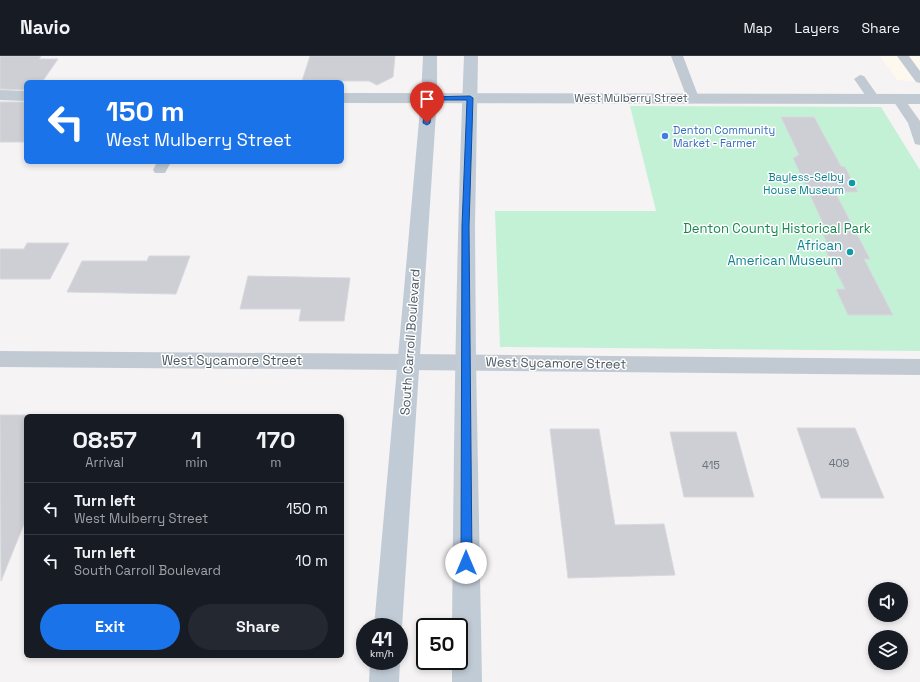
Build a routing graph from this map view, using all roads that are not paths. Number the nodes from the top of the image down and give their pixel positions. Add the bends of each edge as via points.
1 (430, 56) edge
2 (471, 56) edge
3 (677, 56) edge
4 (903, 56) edge
5 (860, 79) dead end
6 (920, 79) edge
7 (0, 95) edge
8 (24, 96) edge
9 (344, 98) edge
10 (429, 98) junction
11 (470, 98) junction
12 (693, 98) junction
13 (874, 98) junction
14 (898, 99) junction
15 (920, 99) edge
16 (920, 141) edge
17 (0, 359) edge
18 (408, 362) junction
19 (465, 362) junction
20 (920, 367) edge
21 (389, 618) edge
22 (385, 670) edge
23 (384, 682) edge
24 (467, 682) edge

1 - 10 main road, South Carroll Boulevard
2 - 11 main road
3 - 12 lane
4 - 6 lane
5 - 13 lane
7 - 8 street
9 - 10 street, West Mulberry Street
10 - 11 street, West Mulberry Street
10 - 18 main road, South Carroll Boulevard
11 - 12 street, West Mulberry Street
11 - 19 main road
12 - 13 street, West Mulberry Street
13 - 14 street, West Mulberry Street
14 - 15 street, West Mulberry Street
14 - 16 lane via 915,123
17 - 18 street, West Sycamore Street
18 - 19 street, West Sycamore Street
18 - 21 main road, South Carroll Boulevard
19 - 20 street, West Sycamore Street
19 - 24 main road
22 - 23 main road

